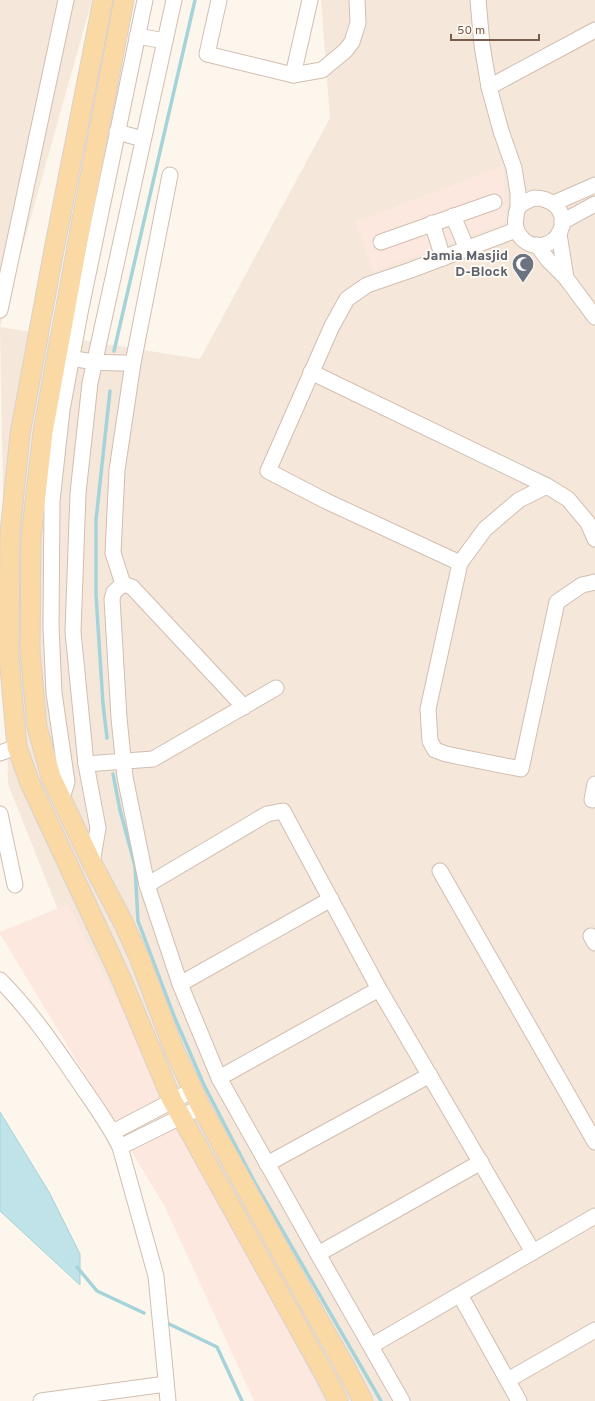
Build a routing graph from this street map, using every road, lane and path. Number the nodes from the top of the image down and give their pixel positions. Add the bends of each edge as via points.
1 (66, 0) edge
2 (103, 0) edge
3 (124, 0) edge
4 (145, 0) edge
5 (174, 0) edge
6 (219, 0) edge
7 (310, 0) edge
8 (357, 0) edge
9 (478, 0) edge
10 (595, 30) edge
11 (137, 36) junction
12 (165, 41) junction
13 (293, 75) junction
14 (489, 87) junction
15 (117, 132) junction
16 (144, 140) junction
17 (514, 168) junction
18 (170, 175) dead end
19 (595, 185) edge
20 (547, 201) junction
21 (494, 202) dead end
22 (595, 204) edge
23 (518, 208) junction
24 (453, 216) junction
25 (432, 223) junction
26 (561, 228) junction
27 (516, 230) junction
28 (96, 235) junction
29 (122, 240) junction
30 (382, 242) dead end
31 (537, 245) junction
32 (467, 249) junction
33 (444, 258) junction
34 (566, 278) junction
35 (0, 310) edge
36 (595, 317) edge
37 (64, 356) junction
38 (95, 363) junction
39 (133, 363) junction
40 (311, 372) junction
41 (55, 470) junction
42 (80, 476) junction
43 (547, 486) junction
44 (595, 539) edge
45 (460, 563) junction
46 (595, 582) edge
47 (51, 583) junction
48 (123, 584) junction
49 (75, 585) junction
50 (276, 688) dead end
51 (79, 690) junction
52 (54, 693) junction
53 (244, 707) junction
54 (8, 750) edge
55 (123, 760) junction
56 (86, 764) junction
57 (595, 784) edge
58 (592, 800) dead end
59 (62, 801) junction
60 (0, 814) edge
61 (92, 863) junction
62 (440, 870) dead end
63 (15, 885) dead end
64 (147, 885) junction
65 (331, 899) junction
66 (0, 980) edge
67 (180, 984) junction
68 (379, 989) junction
69 (430, 1075) junction
70 (219, 1078) junction
71 (193, 1090) junction
72 (172, 1100) junction
73 (201, 1107) junction
74 (181, 1118) junction
75 (113, 1132) junction
76 (595, 1142) edge
77 (120, 1147) junction
78 (481, 1162) junction
79 (267, 1164) junction
80 (595, 1216) edge
81 (533, 1252) junction
82 (318, 1254) junction
83 (460, 1295) junction
84 (595, 1330) edge
85 (371, 1346) junction
86 (508, 1380) junction
87 (166, 1384) junction
88 (41, 1401) edge
89 (168, 1401) edge
90 (338, 1401) edge
91 (363, 1401) edge
92 (402, 1401) edge
93 (519, 1401) edge

1 - 35 street
2 - 54 main road via 20,434 10,541
3 - 37 main road via 82,216
4 - 11 street
5 - 12 street
6 - 13 street via 207,54
7 - 13 street
8 - 13 street via 358,24 348,47 322,70
9 - 14 street
10 - 14 street
11 - 12 street
11 - 15 street
12 - 16 street
14 - 17 street
15 - 16 street
15 - 28 street
16 - 29 street
17 - 20 street via 526,185
17 - 23 street
18 - 39 street
19 - 20 street
20 - 23 street via 527,201
20 - 26 street via 558,209
21 - 24 street
22 - 26 street
23 - 27 street
24 - 25 street
24 - 32 street
25 - 30 street
25 - 33 street
26 - 31 street via 553,241
26 - 34 street
27 - 31 street via 524,241
27 - 32 street
28 - 29 street
28 - 37 street
29 - 38 street
31 - 34 street
32 - 33 street
33 - 40 street via 367,285 347,299
34 - 36 street
37 - 38 street
37 - 41 street via 62,410
37 - 59 main road via 43,432 31,537 30,650 38,727 51,777
38 - 39 street
38 - 42 street via 90,383
39 - 48 street via 117,470 113,553
40 - 43 street
40 - 45 street via 268,471
41 - 42 street
41 - 47 street
42 - 49 street
43 - 44 street via 568,499 588,523
43 - 45 street via 519,500 485,529
45 - 46 street via 428,709 430,741 435,750 446,754 521,769 557,602 582,585
47 - 49 street
47 - 52 street
48 - 53 street via 132,587
48 - 55 street via 114,592 112,599
49 - 51 street via 73,632
50 - 53 street
51 - 52 street
51 - 56 street
52 - 59 street via 67,782
53 - 55 street via 153,759
54 - 72 main road via 30,783 120,976
55 - 56 street
55 - 64 street
56 - 61 street via 98,828
57 - 58 street
59 - 61 main road
60 - 63 street
61 - 71 main road via 139,957 175,1052
62 - 76 street
64 - 65 street via 267,814 283,811
64 - 67 street
65 - 67 street
65 - 68 street
66 - 75 street via 62,1058
67 - 70 street
68 - 69 street
68 - 70 street
69 - 78 street
69 - 79 street
70 - 79 street
71 - 72 street
71 - 73 main road
72 - 74 main road
72 - 75 street
73 - 74 street
73 - 91 main road
74 - 77 street
74 - 90 main road
75 - 77 street
77 - 87 street via 156,1276
78 - 81 street
78 - 82 street
79 - 82 street
80 - 81 street
81 - 83 street
82 - 85 street
83 - 85 street
83 - 86 street
84 - 86 street
85 - 92 street
86 - 93 street
87 - 88 street
87 - 89 street

